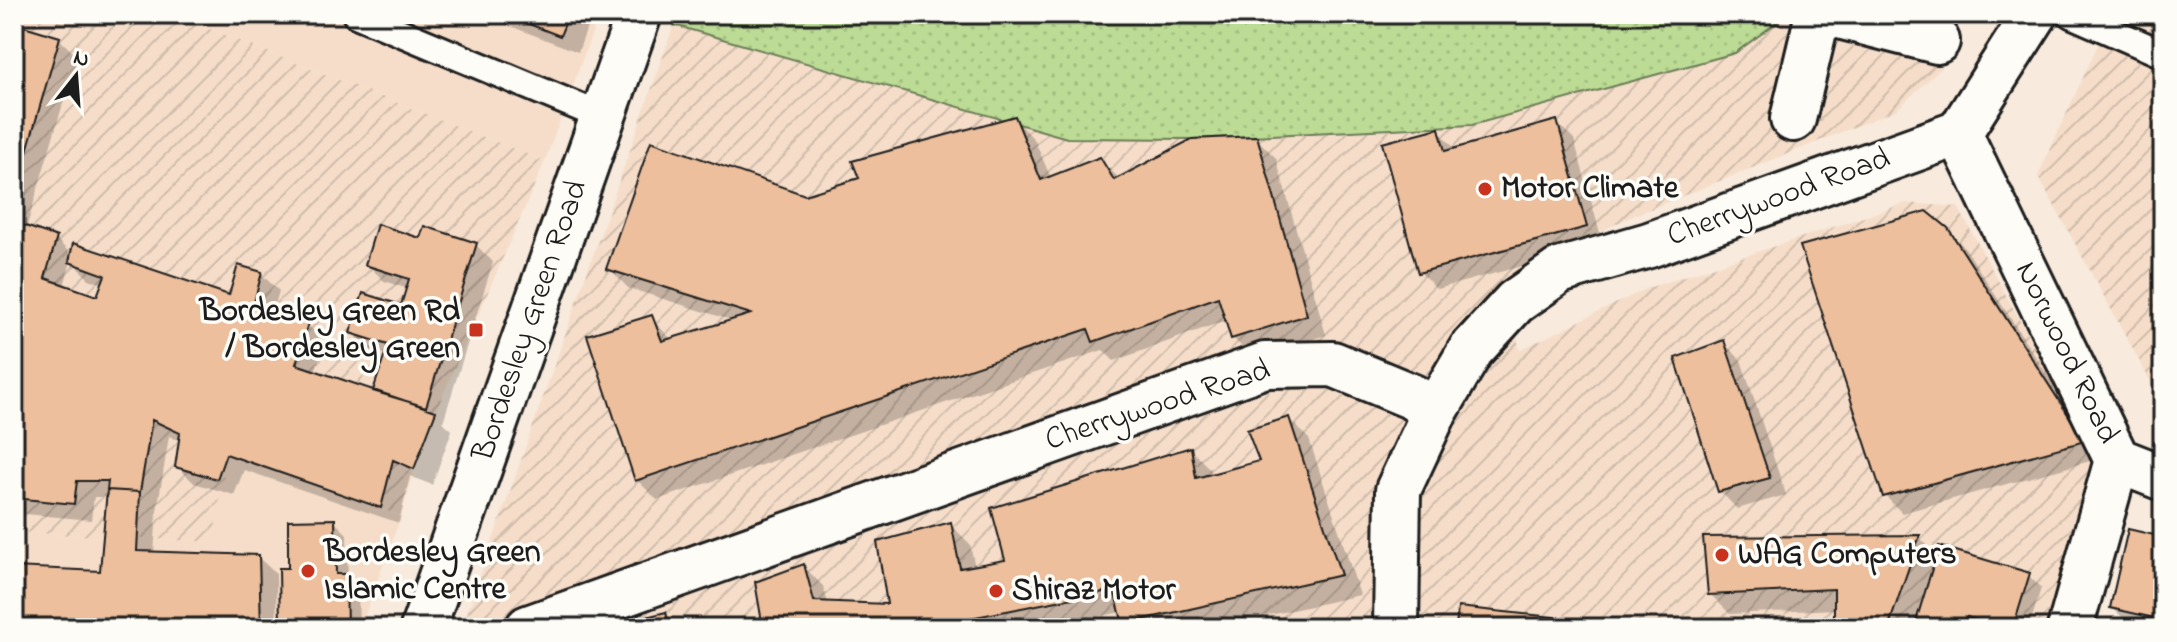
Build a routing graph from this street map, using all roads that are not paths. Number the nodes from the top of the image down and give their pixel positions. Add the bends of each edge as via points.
1 (356, 14) edge
2 (639, 14) edge
3 (1818, 14) edge
4 (1831, 14) edge
5 (2035, 14) edge
6 (2071, 14) edge
7 (1937, 41) dead end
8 (2163, 54) edge
9 (603, 117) junction
10 (1793, 119) dead end
11 (1959, 133) junction
12 (1434, 413) junction
13 (2117, 460) junction
14 (2163, 478) edge
15 (423, 628) edge
16 (528, 628) edge
17 (1396, 628) edge
18 (2070, 628) edge

1 - 9 lane
2 - 9 street, Bordesley Green Road
3 - 10 street
4 - 7 street
5 - 11 street
6 - 8 lane
9 - 15 street, Bordesley Green Road
11 - 12 street, Cherrywood Road via 1649,245 1559,271 1515,302 1471,350
11 - 13 street, Norwood Road
12 - 16 street, Cherrywood Road via 1413,397 1333,364 1265,365
12 - 17 street via 1398,490
13 - 14 street
13 - 18 street, Norwood Road

